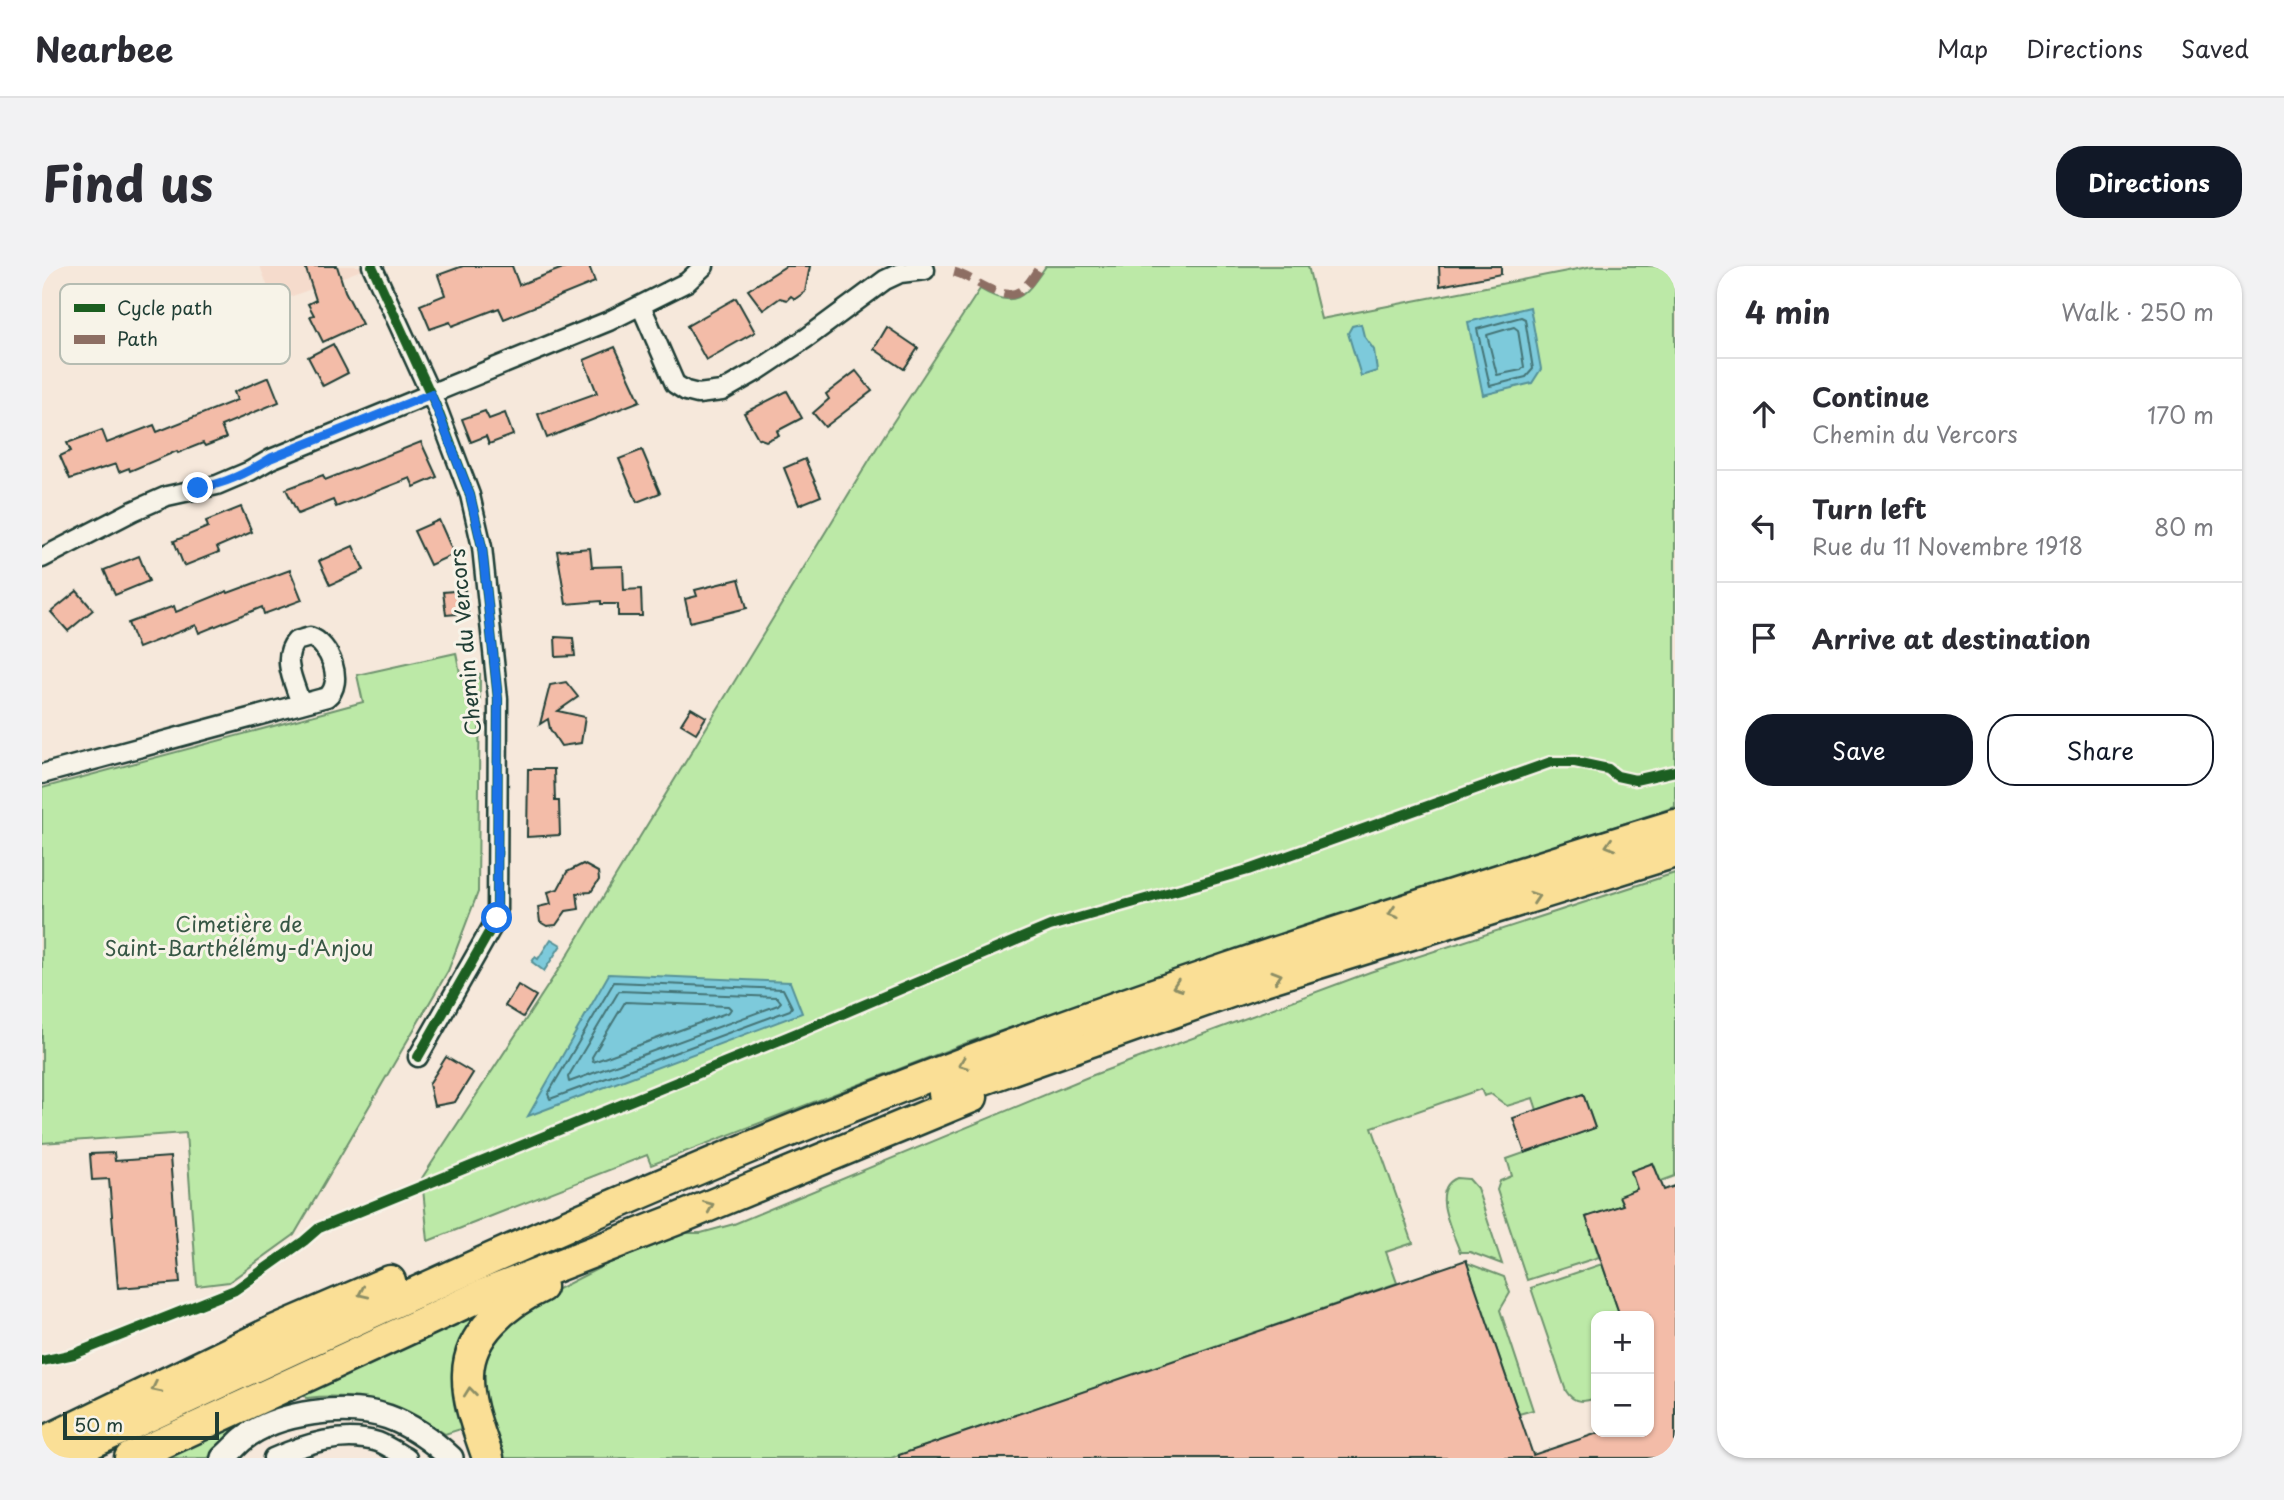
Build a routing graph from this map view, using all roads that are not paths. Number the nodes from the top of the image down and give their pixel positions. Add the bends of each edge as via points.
1 (372, 266) edge
2 (704, 266) edge
3 (925, 270) dead end
4 (641, 306) junction
5 (431, 394) junction
6 (42, 558) edge
7 (301, 704) dead end
8 (42, 774) edge
9 (1675, 825) edge
10 (1675, 852) edge
11 (1074, 1048) junction
12 (418, 1057) dead end
13 (792, 1130) junction
14 (675, 1220) junction
15 (42, 1443) edge
16 (59, 1458) edge
17 (92, 1458) edge
18 (130, 1458) edge
19 (223, 1458) edge
20 (273, 1458) edge
21 (407, 1458) edge
22 (451, 1458) edge
23 (488, 1458) edge

1 - 5 street, Chemin du Vercors
2 - 4 street via 687,282
3 - 4 street via 885,280 757,371 710,394 686,391 675,384
4 - 5 street
5 - 6 street via 271,458 217,485 167,496 133,510
5 - 12 street, Chemin du Vercors via 470,495 482,547 498,699 497,918
7 - 8 street
9 -> 13 highway via 1098,1013
11 -> 10 highway via 1264,980
14 -> 11 highway via 1032,1072
11 - 17 highway via 807,1143 583,1233 376,1324
13 -> 15 highway via 763,1132 391,1280
13 - 16 highway via 402,1297
14 - 18 highway via 480,1296
23 -> 14 highway via 472,1407 468,1373 473,1350 486,1327 534,1290
19 - 22 street via 244,1438 279,1419 350,1411 386,1416 416,1429
20 - 21 street via 340,1438 379,1443

